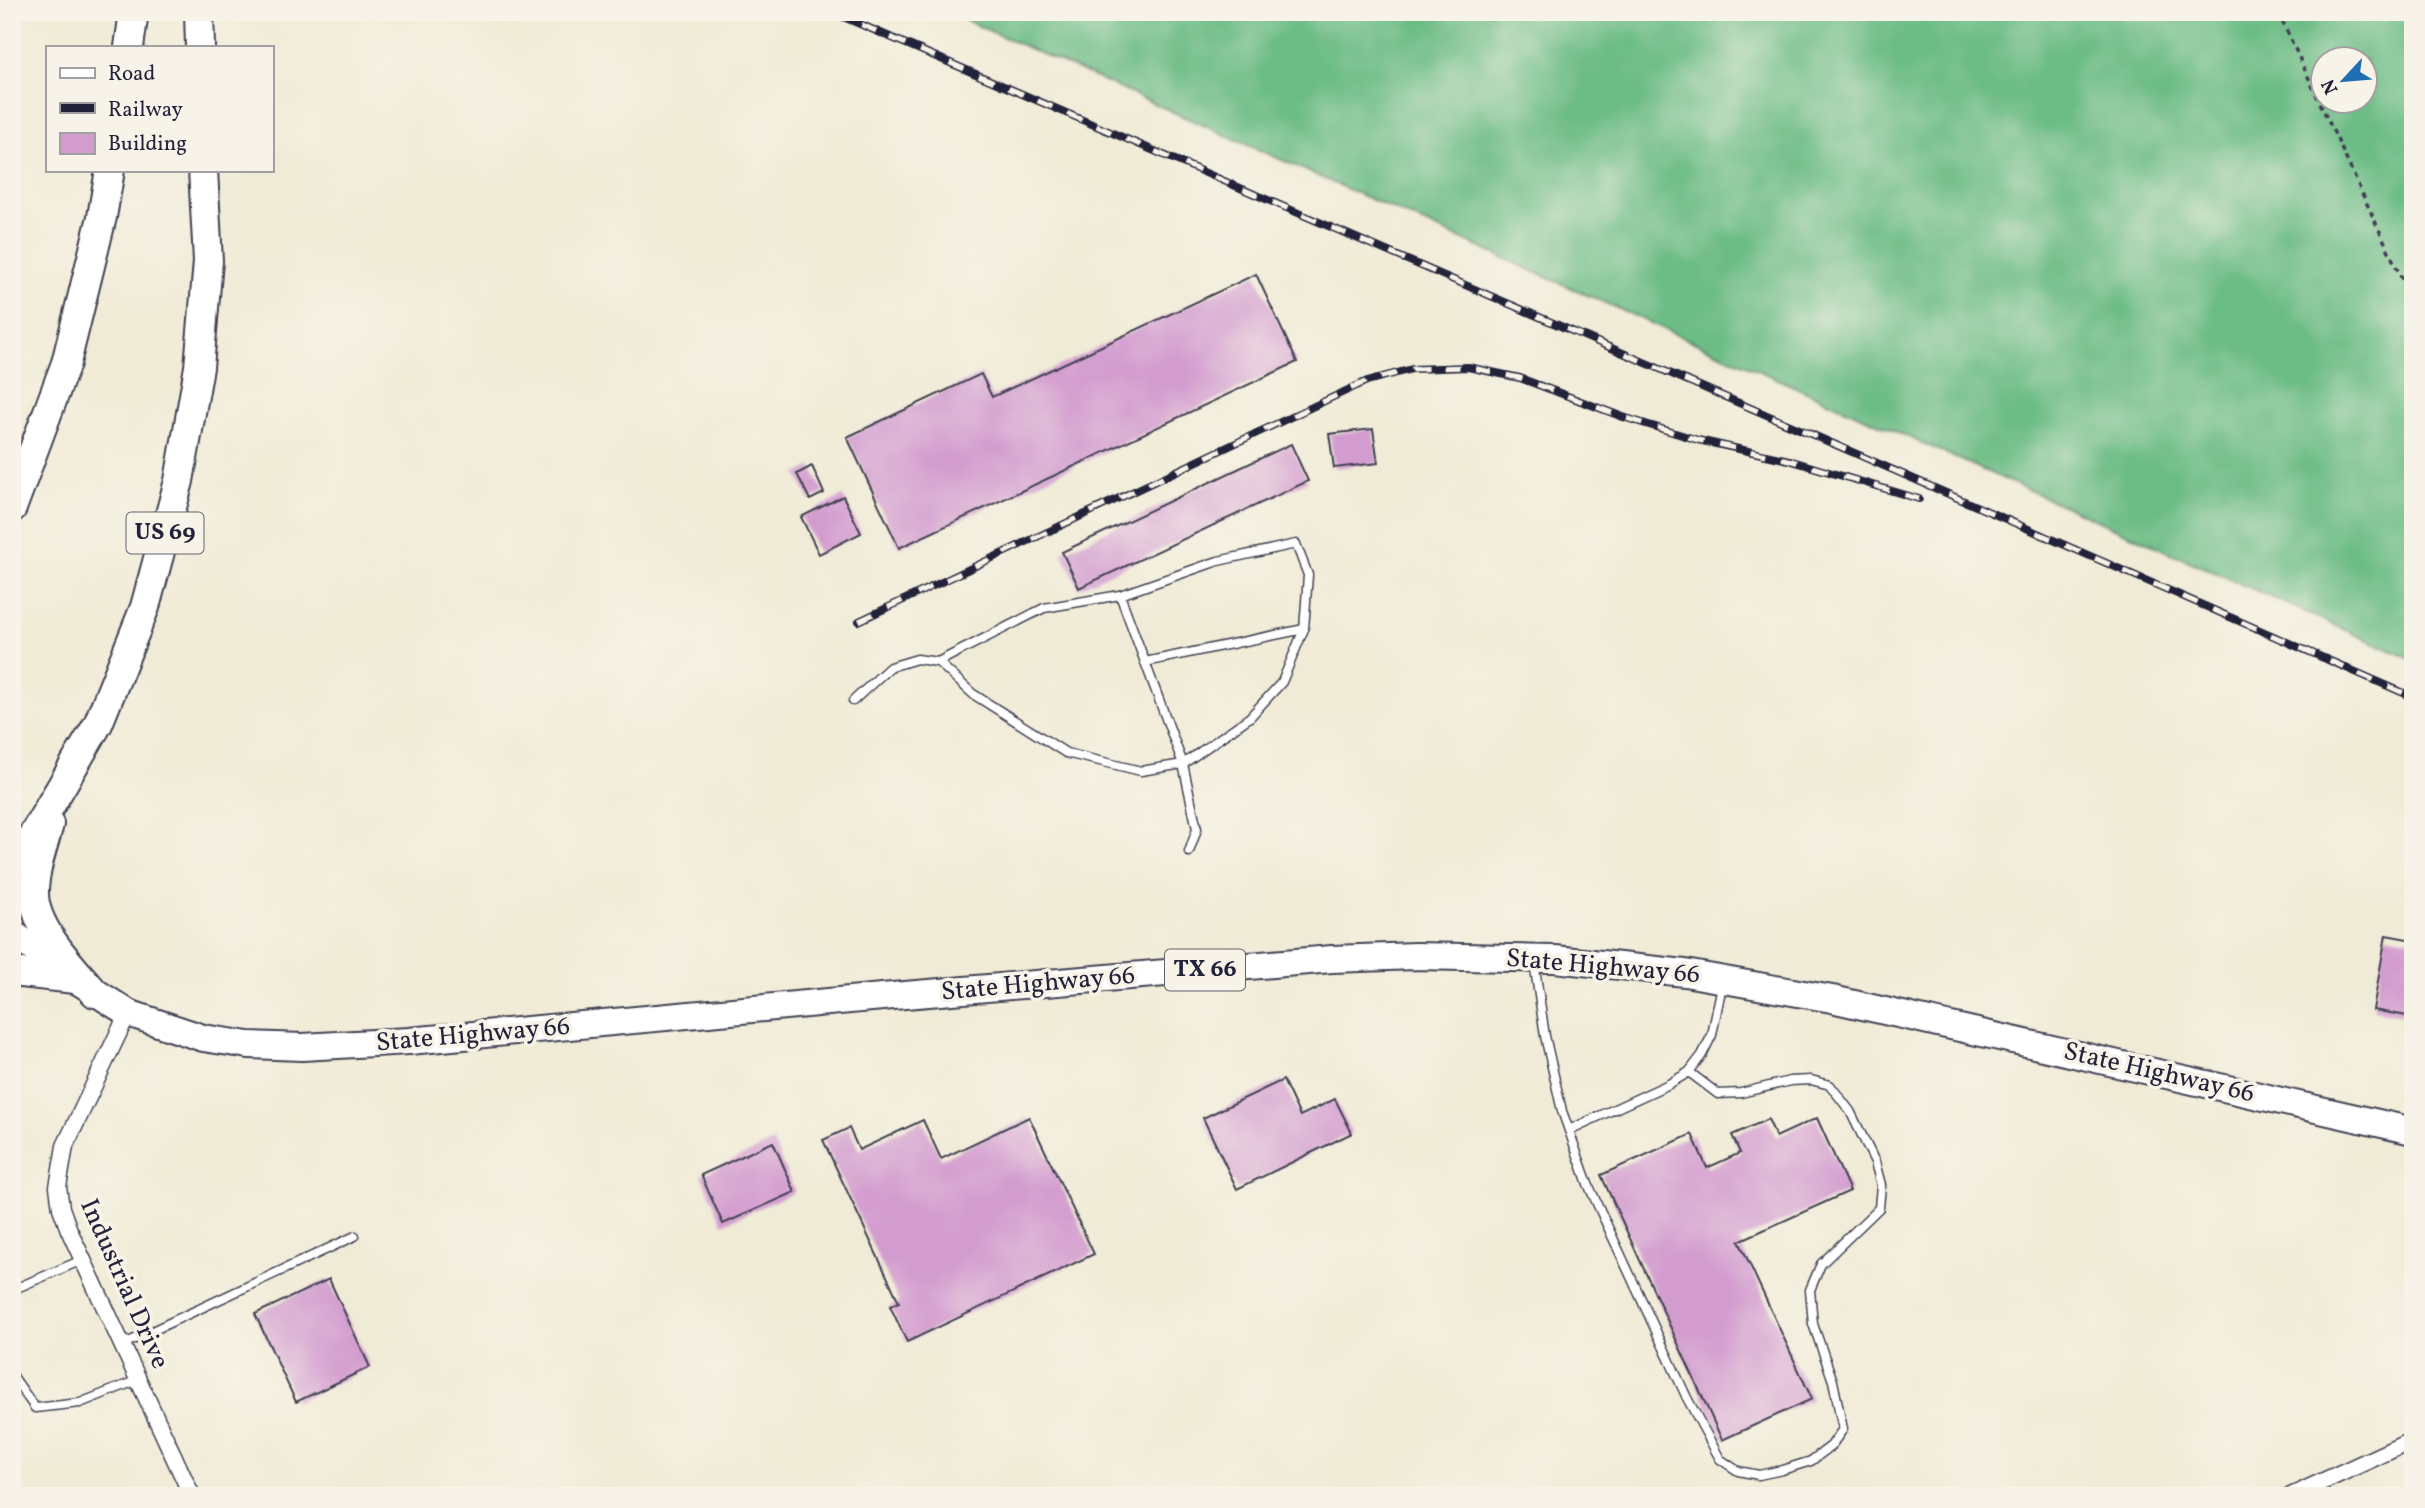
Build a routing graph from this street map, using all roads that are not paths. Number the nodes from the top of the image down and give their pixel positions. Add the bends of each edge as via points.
1 (134, 12) edge
2 (199, 12) edge
3 (130, 46) edge
4 (200, 46) edge
5 (110, 172) edge
6 (204, 172) edge
7 (66, 363) junction
8 (12, 470) edge
9 (12, 508) edge
10 (1120, 595) junction
11 (1304, 629) junction
12 (937, 662) junction
13 (1145, 662) junction
14 (853, 701) dead end
15 (1183, 764) junction
16 (60, 789) junction
17 (1189, 852) dead end
18 (12, 864) edge
19 (12, 933) edge
20 (1534, 958) junction
21 (12, 972) edge
22 (1724, 979) junction
23 (85, 986) junction
24 (128, 1013) junction
25 (1689, 1072) junction
26 (1569, 1130) junction
27 (2413, 1131) edge
28 (355, 1236) dead end
29 (82, 1260) junction
30 (12, 1290) edge
31 (122, 1345) junction
32 (12, 1375) edge
33 (138, 1380) junction
34 (2413, 1440) edge
35 (192, 1496) edge
36 (2291, 1496) edge

1 - 3 highway
2 - 4 highway
5 - 7 highway
6 - 16 highway, US 69 via 208,261 198,367 179,481 145,607 98,724
7 - 8 highway
7 - 9 highway
10 - 11 lane via 1218,561 1296,544 1308,575
10 - 12 lane via 1044,608
10 - 13 lane
11 - 13 lane
11 - 15 lane via 1282,682 1250,717
12 - 14 lane via 917,659 890,667
12 - 15 lane via 973,694 1066,753 1141,771
13 - 15 lane
15 - 17 lane via 1197,829
16 - 18 highway, US 69
16 - 23 highway via 38,862 34,895 54,945
19 - 23 main road, State Highway 66 / TX 66
20 - 22 main road, State Highway 66 / TX 66
20 - 24 main road, State Highway 66 / TX 66 via 1332,959 349,1045 249,1045 203,1038
20 - 26 lane via 1545,1036
21 - 23 highway
22 - 25 lane via 1712,1035
22 - 27 main road, State Highway 66 / TX 66 via 1832,999
23 - 24 main road, State Highway 66 / TX 66
24 - 29 street, Industrial Drive via 65,1146 61,1167 61,1208
25 - 26 lane
25 - 26 lane via 1718,1094 1790,1081 1830,1085 1850,1111 1875,1162 1881,1185 1879,1208 1821,1264 1810,1290 1813,1324 1833,1381 1843,1429 1831,1446 1811,1461 1759,1475 1738,1471 1720,1459 1588,1184
28 - 31 lane
29 - 30 lane
29 - 31 street, Industrial Drive
31 - 33 street, Industrial Drive
32 - 33 lane via 35,1408 80,1403
33 - 35 street, Industrial Drive
34 - 36 street

